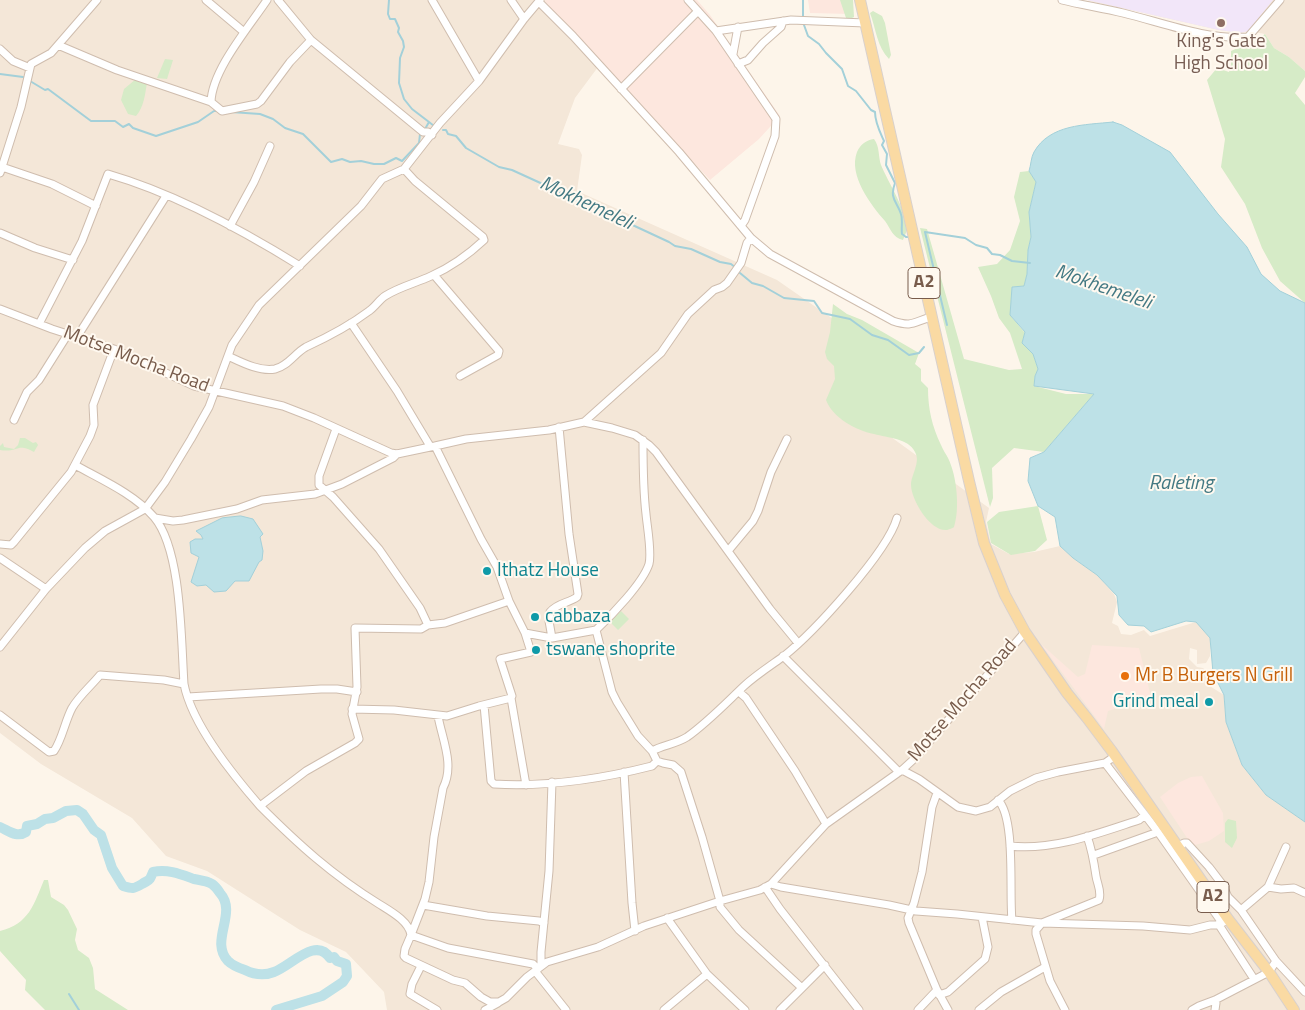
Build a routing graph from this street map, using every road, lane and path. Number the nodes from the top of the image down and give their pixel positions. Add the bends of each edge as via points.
1 (97, 0) edge
2 (206, 0) edge
3 (267, 0) edge
4 (278, 0) edge
5 (432, 0) edge
6 (511, 0) edge
7 (688, 0) edge
8 (860, 0) edge
9 (1062, 0) edge
10 (1280, 0) edge
11 (539, 1) edge
12 (698, 11) junction
13 (524, 19) junction
14 (783, 21) junction
15 (865, 23) junction
16 (738, 27) junction
17 (716, 30) junction
18 (244, 32) junction
19 (311, 40) junction
20 (58, 45) junction
21 (0, 49) edge
22 (733, 54) junction
23 (738, 64) junction
24 (30, 68) junction
25 (479, 81) junction
26 (621, 89) junction
27 (211, 102) junction
28 (432, 135) junction
29 (270, 146) dead end
30 (404, 169) junction
31 (1, 170) edge
32 (166, 196) junction
33 (96, 206) junction
34 (230, 226) junction
35 (741, 226) junction
36 (0, 233) edge
37 (751, 238) junction
38 (73, 260) junction
39 (300, 266) junction
40 (434, 275) junction
41 (0, 309) edge
42 (932, 317) junction
43 (351, 323) junction
44 (39, 324) junction
45 (68, 334) junction
46 (77, 337) junction
47 (114, 349) junction
48 (228, 356) junction
49 (460, 376) dead end
50 (214, 390) junction
51 (14, 420) dead end
52 (584, 422) junction
53 (559, 427) junction
54 (336, 429) junction
55 (787, 439) dead end
56 (642, 440) junction
57 (433, 446) junction
58 (397, 454) junction
59 (75, 465) junction
60 (324, 491) junction
61 (145, 509) junction
62 (155, 518) junction
63 (896, 518) dead end
64 (0, 544) edge
65 (728, 551) junction
66 (0, 558) edge
67 (46, 589) junction
68 (509, 601) junction
69 (428, 625) junction
70 (596, 630) junction
71 (1025, 632) junction
72 (525, 633) junction
73 (3, 638) edge
74 (552, 638) junction
75 (798, 643) junction
76 (0, 647) edge
77 (783, 656) junction
78 (184, 684) junction
79 (356, 692) junction
80 (739, 692) junction
81 (188, 697) junction
82 (511, 698) junction
83 (484, 705) junction
84 (352, 709) junction
85 (0, 715) edge
86 (438, 716) junction
87 (652, 752) junction
88 (1115, 756) junction
89 (657, 761) junction
90 (1105, 763) junction
91 (900, 771) junction
92 (624, 772) junction
93 (552, 782) junction
94 (526, 785) junction
95 (937, 793) junction
96 (998, 800) junction
97 (260, 806) junction
98 (1146, 815) junction
99 (826, 824) junction
100 (1158, 832) junction
101 (1087, 836) junction
102 (1010, 846) junction
103 (1178, 847) junction
104 (1286, 848) dead end
105 (1094, 855) junction
106 (768, 886) junction
107 (1268, 887) junction
108 (1305, 893) edge
109 (720, 901) junction
110 (423, 905) junction
111 (912, 909) junction
112 (1241, 910) junction
113 (982, 916) junction
114 (667, 918) junction
115 (1228, 919) junction
116 (1012, 920) junction
117 (544, 923) junction
118 (1042, 924) junction
119 (1219, 925) junction
120 (635, 930) junction
121 (411, 935) junction
122 (1276, 961) junction
123 (825, 965) junction
124 (421, 966) junction
125 (1045, 966) junction
126 (538, 969) junction
127 (1269, 972) junction
128 (707, 974) junction
129 (1254, 980) junction
130 (802, 988) junction
131 (1305, 992) edge
132 (938, 993) junction
133 (1215, 1000) junction
134 (498, 1002) junction
135 (437, 1010) edge
136 (485, 1010) edge
137 (566, 1010) edge
138 (664, 1010) edge
139 (745, 1010) edge
140 (780, 1010) edge
141 (859, 1010) edge
142 (918, 1010) edge
143 (948, 1010) edge
144 (979, 1010) edge
145 (1064, 1010) edge
146 (1192, 1010) edge
147 (1214, 1010) edge
148 (1294, 1010) edge

1 - 20 street
2 - 18 street
3 - 18 street
4 - 19 street
5 - 25 street
6 - 13 street
7 - 12 street
8 - 15 main road, A2
9 - 10 street via 1190,31 1248,38
11 - 13 street
11 - 26 street
12 - 17 street
12 - 26 street
13 - 25 street
14 - 15 street
14 - 16 street
14 - 23 street via 781,27 748,60
15 - 42 main road, A2
16 - 17 street
16 - 22 street
17 - 22 street
18 - 27 street via 226,61
19 - 27 street via 258,104 222,111
19 - 28 street via 423,132
20 - 24 street via 51,53 34,61
20 - 27 street via 117,70
21 - 24 street via 13,61
22 - 23 street
23 - 35 street via 776,119 775,136
24 - 31 street
25 - 28 street
26 - 35 street
28 - 30 street
29 - 34 street
30 - 39 street via 382,179 361,206
30 - 40 street via 484,239 462,260
31 - 33 street via 52,184
32 - 33 street via 132,180 108,174
32 - 34 street
32 - 46 street
33 - 38 street
34 - 39 street
35 - 37 street
36 - 38 street
37 - 42 street via 770,254 894,321 905,325
37 - 52 street via 728,283 714,290 688,314 662,353
38 - 44 street
39 - 48 street via 260,305
40 - 43 street via 384,297
40 - 49 street via 499,350 498,355
41 - 44 street, Motse Mocha Road
42 - 71 main road, A2 via 984,543 1005,595
43 - 48 street via 274,369 247,364
43 - 57 street
44 - 45 street, Motse Mocha Road
45 - 46 street, Motse Mocha Road
45 - 51 street via 39,380 27,392
46 - 47 street, Motse Mocha Road
47 - 50 street, Motse Mocha Road via 194,386
47 - 59 street via 94,405 93,431
48 - 50 street
50 - 54 street, Motse Mocha Road via 283,406
50 - 61 street via 209,407 179,460
52 - 53 street
52 - 56 street via 625,431
53 - 57 street
53 - 74 street via 578,597 550,612
54 - 58 street, Motse Mocha Road
54 - 60 street via 319,476 319,485
55 - 65 street via 771,472 758,512
56 - 65 street via 656,452
56 - 70 street via 650,562 631,591
57 - 58 street
57 - 68 street via 497,567
58 - 60 street
59 - 61 street
59 - 64 street via 14,542
60 - 62 street via 262,500 237,509 183,520
60 - 69 street via 379,549
61 - 62 street
61 - 67 street via 95,538
62 - 78 street via 171,552 177,581
63 - 75 street via 889,534 857,580
65 - 75 street
66 - 67 street
67 - 73 street
68 - 69 street via 445,623
68 - 72 street
69 - 79 street via 421,629 355,628
70 - 74 street
70 - 87 street via 612,692 638,736
71 - 88 main road, A2
71 - 91 street, Motse Mocha Road via 940,731
72 - 74 street
72 - 82 street via 531,652 500,659
73 - 76 street
75 - 77 street
77 - 80 street
77 - 91 street
78 - 81 street
78 - 85 street via 100,675 73,706 58,746 49,752
79 - 81 street via 321,689
79 - 84 street
80 - 87 street via 686,738
80 - 99 street via 795,771
81 - 97 street via 214,747
82 - 83 street
82 - 94 street
83 - 86 street via 452,716
83 - 94 street via 492,783
84 - 86 street
84 - 97 street via 358,741 306,771
86 - 110 street via 446,746 448,773
87 - 89 street
88 - 90 street, Motse Mocha Road
88 - 103 main road, A2
89 - 92 street via 652,766
89 - 109 street via 673,764 680,772
90 - 96 street, Motse Mocha Road via 1036,778
90 - 98 street
91 - 95 street, Motse Mocha Road via 920,779
91 - 99 street, Motse Mocha Road
92 - 93 street
92 - 120 street
93 - 94 street
93 - 117 street
95 - 96 street, Motse Mocha Road via 958,808 976,811 990,807
95 - 111 street
96 - 102 street via 1005,813
97 - 121 street via 340,879 408,926
98 - 100 street
98 - 101 street
99 - 106 street, Motse Mocha Road
100 - 105 street
100 - 119 street via 1220,920
101 - 102 street via 1046,845
101 - 105 street
102 - 116 street
103 - 112 street via 1187,843 1195,851
103 - 115 main road, A2
104 - 107 street
105 - 118 street via 1099,900
106 - 109 street
106 - 111 street
106 - 123 street via 780,909
107 - 108 street via 1294,888
107 - 112 street
109 - 114 street
109 - 130 street via 720,907 739,930
110 - 117 street
110 - 121 street
111 - 113 street
111 - 132 street via 908,923
112 - 122 street
113 - 116 street
113 - 132 street via 988,947 985,960 948,992
114 - 120 street
114 - 128 street
115 - 119 street
115 - 127 main road, A2
116 - 118 street
117 - 126 street
118 - 119 street via 1190,930
118 - 125 street via 1036,934
119 - 129 street
120 - 126 street via 598,947 547,962
121 - 124 street via 404,956
121 - 126 street via 448,948 533,964
122 - 127 street
122 - 131 street
123 - 130 street
123 - 141 street
124 - 134 street via 466,983 481,997
124 - 135 street via 410,994
125 - 144 street via 1001,992
125 - 145 street
126 - 134 street
126 - 137 street
127 - 129 street
127 - 148 main road, A2
128 - 138 street
128 - 139 street
129 - 133 street
130 - 140 street
132 - 142 street
132 - 143 street
133 - 146 street
133 - 147 street
134 - 136 street

